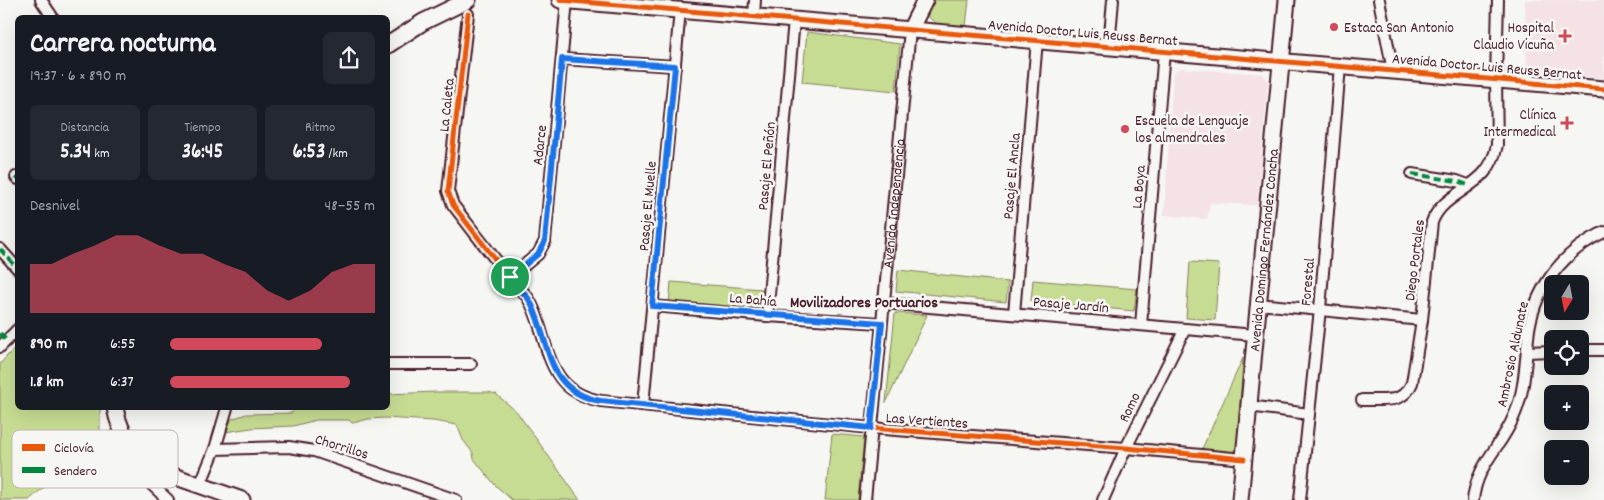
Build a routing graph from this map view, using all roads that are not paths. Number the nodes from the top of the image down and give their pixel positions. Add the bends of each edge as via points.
1 (41, 0) edge
2 (560, 0) edge
3 (567, 0) edge
4 (755, 0) edge
5 (925, 0) edge
6 (1113, 0) edge
7 (1287, 0) edge
8 (1379, 0) edge
9 (1498, 0) edge
10 (647, 4) edge
11 (468, 7) edge
12 (680, 10) junction
13 (51, 15) edge
14 (754, 16) junction
15 (794, 20) junction
16 (910, 30) junction
17 (1037, 40) junction
18 (390, 44) edge
19 (1109, 46) junction
20 (1164, 51) junction
21 (562, 59) junction
22 (1281, 61) junction
23 (675, 66) junction
24 (1340, 66) junction
25 (1394, 71) junction
26 (1496, 79) junction
27 (1604, 89) edge
28 (1412, 174) dead end
29 (1468, 185) junction
30 (450, 199) joint
31 (1604, 232) edge
32 (0, 249) edge
33 (15, 266) edge
34 (510, 277) junction
35 (883, 303) junction
36 (1258, 304) junction
37 (652, 306) junction
38 (1320, 309) junction
39 (1014, 314) junction
40 (767, 316) junction
41 (1422, 320) junction
42 (882, 323) junction
43 (1141, 325) junction
44 (1185, 329) junction
45 (15, 331) edge
46 (1255, 335) junction
47 (2, 340) edge
48 (1589, 350) edge
49 (1604, 350) edge
50 (1544, 351) edge
51 (1528, 352) junction
52 (390, 364) edge
53 (471, 364) dead end
54 (1362, 400) dead end
55 (643, 405) junction
56 (1249, 406) junction
57 (116, 410) edge
58 (226, 410) edge
59 (1309, 414) junction
60 (871, 428) junction
61 (122, 430) edge
62 (1126, 448) junction
63 (215, 449) junction
64 (1244, 459) junction
65 (178, 478) edge
66 (200, 485) junction
67 (155, 488) edge
68 (168, 500) edge
69 (242, 500) edge
70 (456, 500) edge
71 (864, 500) edge
72 (1103, 500) edge
73 (1240, 500) edge
74 (1300, 500) edge
75 (1473, 500) edge

1 - 13 street
2 - 3 street, Avenida Doctor Luis Reuss Bernat
3 - 10 street, Avenida Doctor Luis Reuss Bernat
3 - 21 street, Adarce
4 - 14 street
5 - 16 street, Avenida Independencia
6 - 19 street
7 - 22 street, Avenida Domingo Fernández Concha
8 - 25 street
9 - 26 street, Diego Portales
10 - 12 street, Avenida Doctor Luis Reuss Bernat
11 - 18 street via 422,22
11 - 30 street, La Caleta via 448,191
12 - 14 street, Avenida Doctor Luis Reuss Bernat
12 - 23 street, Pasaje El Muelle
14 - 15 street, Avenida Doctor Luis Reuss Bernat
15 - 16 street, Avenida Doctor Luis Reuss Bernat
15 - 40 street, Pasaje El Peñón
16 - 17 street, Avenida Doctor Luis Reuss Bernat
16 - 35 street, Avenida Independencia
17 - 19 street, Avenida Doctor Luis Reuss Bernat
17 - 39 street, Pasaje El Ancla
19 - 20 street, Avenida Doctor Luis Reuss Bernat
20 - 22 street, Avenida Doctor Luis Reuss Bernat
20 - 43 street, La Boya
21 - 23 street
21 - 34 street, Adarce via 545,241 538,254
22 - 24 street, Avenida Doctor Luis Reuss Bernat
22 - 36 street, Avenida Domingo Fernández Concha
23 - 37 street, Pasaje El Muelle
24 - 25 street, Avenida Doctor Luis Reuss Bernat
24 - 38 street, Forestal
25 - 26 street, Avenida Doctor Luis Reuss Bernat
26 - 27 street, Avenida Doctor Luis Reuss Bernat
26 - 29 street, Diego Portales via 1498,145 1483,175
28 - 29 street
29 - 41 street, Diego Portales via 1442,206 1432,222
30 - 34 street, Las Vertientes
31 - 51 street, Ambrosio Aldunate via 1575,250 1550,277 1533,313
32 - 33 street
34 - 55 street, Las Vertientes via 532,305 550,360 564,384 593,400
35 - 39 street, Pasaje Jardín
35 - 42 street, Avenida Independencia
36 - 38 street
36 - 46 street, Avenida Domingo Fernández Concha
37 - 40 street, La Bahía
37 - 55 street, Pasaje El Muelle
38 - 41 street
38 - 59 street, Forestal
39 - 43 street, Pasaje Jardín
40 - 42 street, La Bahía
41 - 54 street, Diego Portales via 1409,390 1399,399
42 - 60 street, Avenida Independencia
43 - 44 street, Pasaje Jardín
44 - 46 street, Pasaje Jardín
44 - 62 street, Romo
45 - 47 street
46 - 56 street, Avenida Domingo Fernández Concha
48 - 49 street
50 - 51 street
51 - 75 street, Ambrosio Aldunate via 1519,403 1508,430 1479,474
52 - 53 street
55 - 60 street, Las Vertientes
56 - 59 street
56 - 64 street, Avenida Domingo Fernández Concha
57 - 61 street
58 - 63 street
59 - 74 street, Forestal
60 - 62 street, Las Vertientes
60 - 71 street, Avenida Independencia
62 - 64 street, Las Vertientes
62 - 72 street, Romo
63 - 66 street
63 - 70 street, Chorrillos via 288,447 314,451
64 - 73 street, Avenida Domingo Fernández Concha
65 - 66 street
66 - 69 street
67 - 68 street

